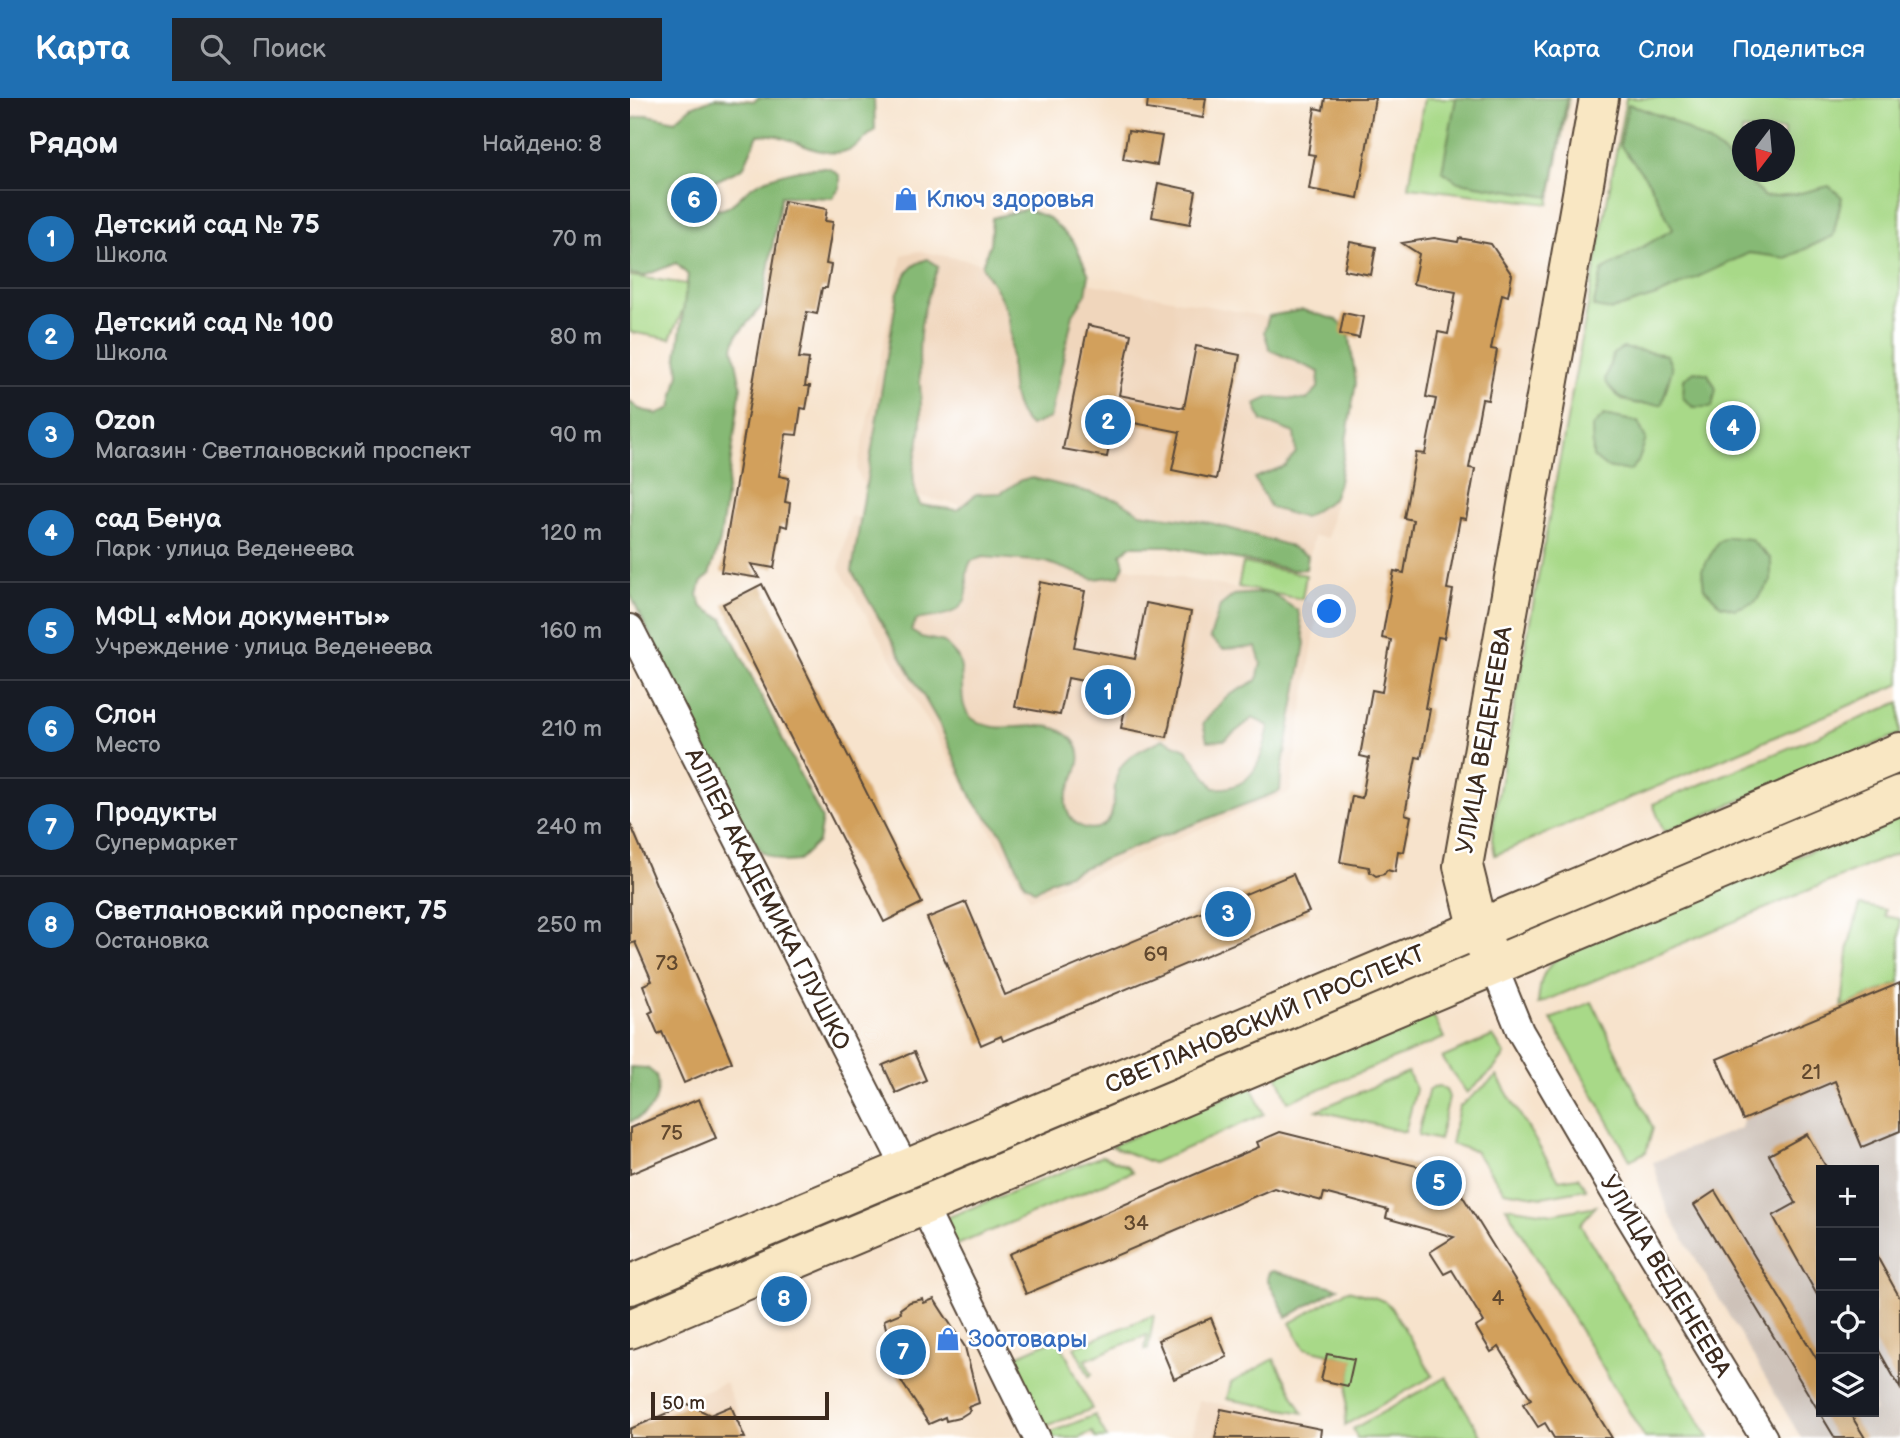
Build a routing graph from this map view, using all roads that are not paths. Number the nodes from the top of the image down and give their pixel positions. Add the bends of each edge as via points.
1 (1599, 98) edge
2 (630, 628) edge
3 (1900, 752) edge
4 (1900, 796) edge
5 (1479, 930) junction
6 (1494, 967) junction
7 (906, 1169) junction
8 (923, 1206) junction
9 (630, 1285) edge
10 (630, 1329) edge
11 (1037, 1438) edge
12 (1764, 1438) edge

1 - 5 main road, УЛИЦА ВЕДЕНЕЕВА via 1468,827 1463,866
2 - 7 street, АЛЛЕЯ АКАДЕМИКА ГЛУШКО
3 - 5 main road, СВЕТЛАНОВСКИЙ ПРОСПЕКТ
4 - 6 main road, СВЕТЛАНОВСКИЙ ПРОСПЕКТ
5 - 6 main road, УЛИЦА ВЕДЕНЕЕВА
5 - 7 main road, СВЕТЛАНОВСКИЙ ПРОСПЕКТ
6 - 8 main road, СВЕТЛАНОВСКИЙ ПРОСПЕКТ
6 - 12 street, УЛИЦА ВЕДЕНЕЕВА via 1520,1031
7 - 9 main road, СВЕТЛАНОВСКИЙ ПРОСПЕКТ
8 - 10 main road, СВЕТЛАНОВСКИЙ ПРОСПЕКТ
8 - 11 street

